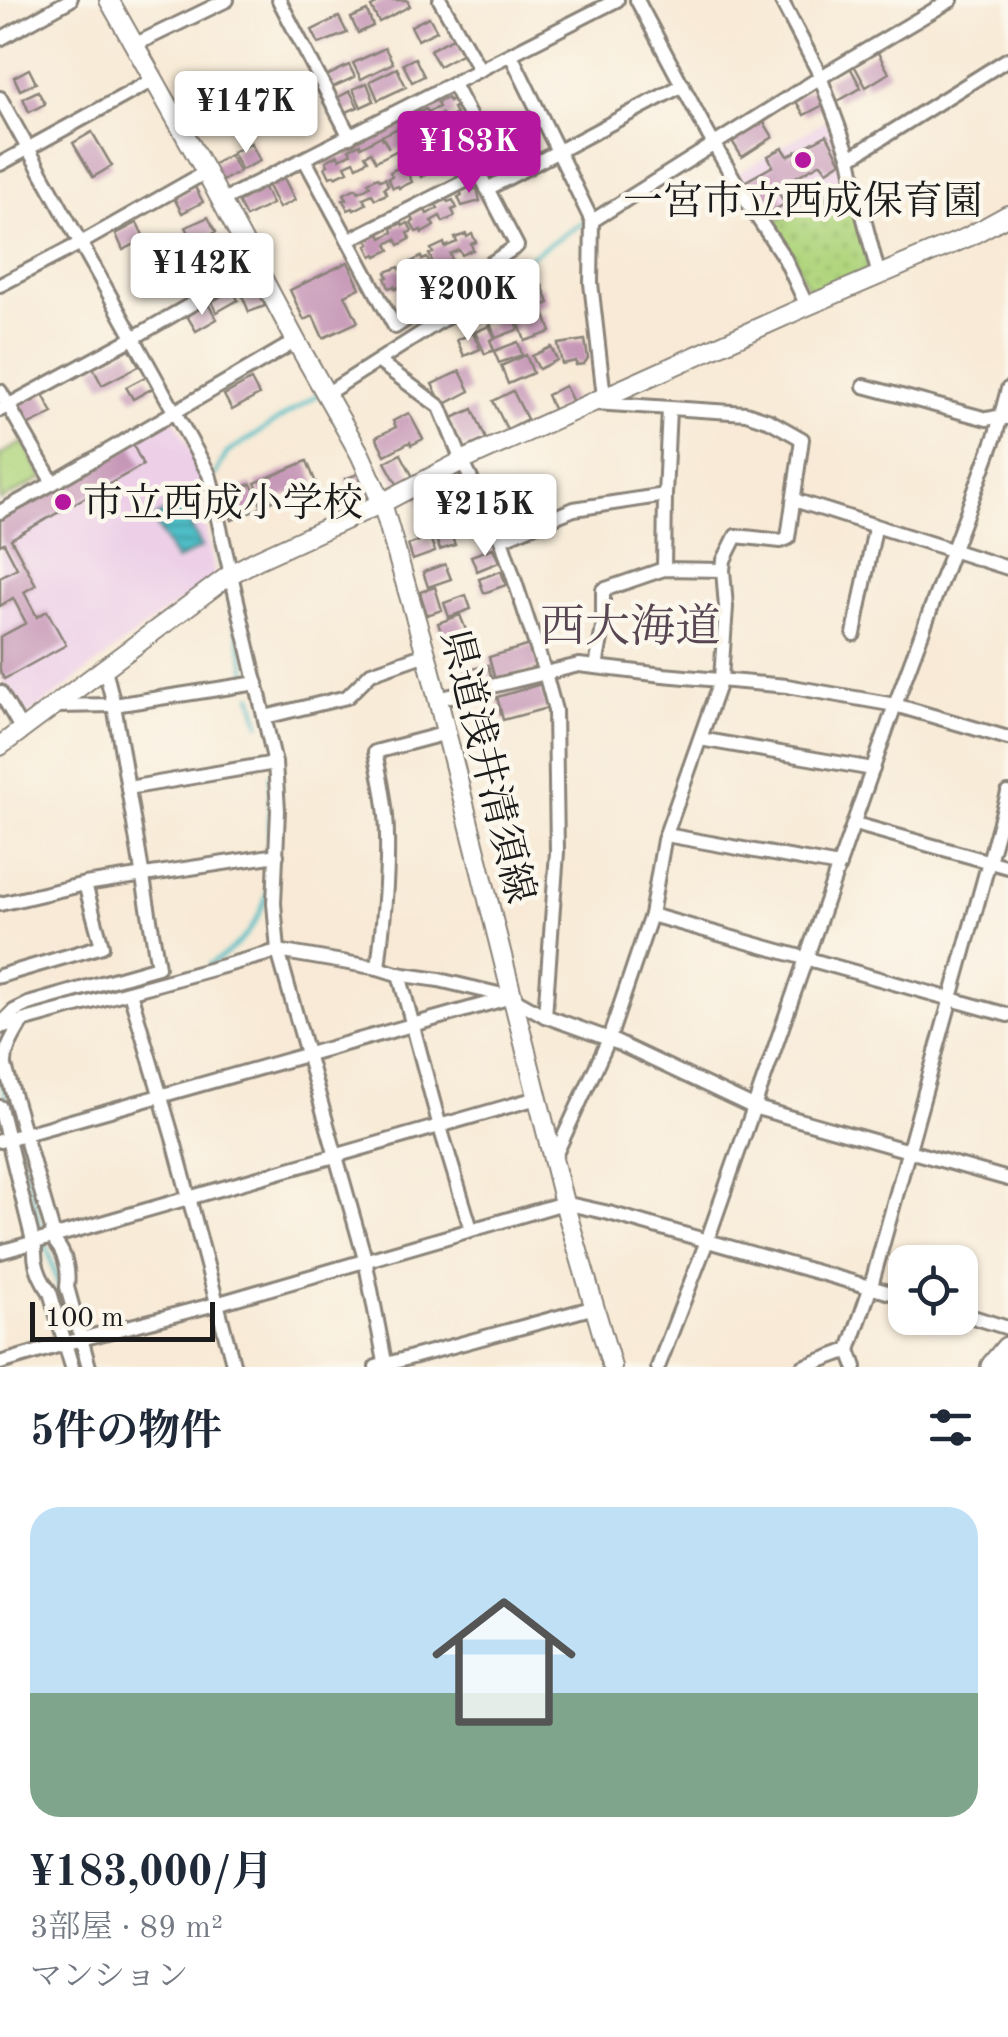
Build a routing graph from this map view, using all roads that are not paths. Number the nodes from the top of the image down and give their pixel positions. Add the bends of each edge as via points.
1 (70, 0) edge
2 (109, 0) edge
3 (227, 0) edge
4 (278, 0) edge
5 (440, 0) edge
6 (617, 0) edge
7 (637, 0) edge
8 (782, 0) edge
9 (951, 0) edge
10 (0, 38) edge
11 (134, 45) junction
12 (511, 55) junction
13 (1008, 59) edge
14 (480, 70) junction
15 (819, 74) junction
16 (153, 80) junction
17 (453, 84) junction
18 (683, 85) junction
19 (0, 98) edge
20 (350, 137) junction
21 (712, 140) junction
22 (28, 149) junction
23 (560, 152) junction
24 (850, 158) junction
25 (305, 160) junction
26 (0, 164) edge
27 (206, 172) junction
28 (479, 174) junction
29 (486, 189) junction
30 (221, 201) junction
31 (1008, 215) edge
32 (590, 216) junction
33 (349, 240) junction
34 (82, 243) junction
35 (256, 267) junction
36 (879, 276) junction
37 (503, 280) dead end
38 (0, 285) edge
39 (806, 306) junction
40 (134, 338) junction
41 (296, 341) junction
42 (379, 362) junction
43 (864, 386) dead end
44 (1008, 389) edge
45 (324, 390) junction
46 (0, 391) edge
47 (598, 400) junction
48 (4, 408) edge
49 (669, 409) junction
50 (174, 414) junction
51 (1004, 418) edge
52 (462, 460) junction
53 (53, 484) junction
54 (664, 495) junction
55 (794, 500) junction
56 (382, 504) junction
57 (0, 512) edge
58 (875, 528) junction
59 (501, 540) junction
60 (953, 552) junction
61 (1008, 568) edge
62 (664, 569) junction
63 (723, 570) junction
64 (231, 574) junction
65 (854, 634) dead end
66 (426, 654) junction
67 (596, 667) junction
68 (105, 669) junction
69 (545, 673) junction
70 (721, 679) junction
71 (257, 683) junction
72 (0, 692) edge
73 (438, 698) junction
74 (895, 705) junction
75 (55, 706) junction
76 (114, 706) junction
77 (265, 717) junction
78 (22, 730) junction
79 (447, 733) junction
80 (1008, 738) edge
81 (700, 739) junction
82 (0, 746) edge
83 (276, 763) junction
84 (873, 769) junction
85 (128, 788) junction
86 (1008, 793) edge
87 (855, 824) junction
88 (666, 835) junction
89 (277, 856) junction
90 (988, 862) junction
91 (840, 866) junction
92 (1008, 867) edge
93 (141, 875) junction
94 (86, 884) junction
95 (0, 904) edge
96 (651, 915) junction
97 (278, 951) junction
98 (807, 958) junction
99 (378, 968) junction
100 (399, 974) junction
101 (0, 976) edge
102 (131, 985) junction
103 (510, 997) junction
104 (950, 999) junction
105 (1008, 1015) edge
106 (546, 1016) junction
107 (8, 1025) edge
108 (413, 1026) junction
109 (609, 1040) junction
110 (306, 1054) junction
111 (159, 1096) junction
112 (537, 1098) junction
113 (0, 1107) edge
114 (754, 1108) junction
115 (440, 1126) junction
116 (12, 1137) edge
117 (907, 1150) junction
118 (336, 1157) junction
119 (552, 1160) junction
120 (1008, 1179) edge
121 (189, 1198) junction
122 (564, 1203) junction
123 (471, 1229) junction
124 (44, 1238) junction
125 (708, 1241) junction
126 (0, 1252) edge
127 (365, 1259) junction
128 (870, 1286) junction
129 (888, 1292) edge
130 (216, 1304) junction
131 (594, 1307) junction
132 (978, 1319) edge
133 (1008, 1327) edge
134 (73, 1341) junction
135 (849, 1350) junction
136 (1008, 1350) edge
137 (0, 1363) edge
138 (383, 1366) edge
139 (72, 1367) edge
140 (89, 1367) edge
141 (234, 1367) edge
142 (612, 1367) edge
143 (658, 1367) edge
144 (803, 1367) edge
145 (855, 1367) edge
146 (994, 1367) edge

1 - 10 street
2 - 11 main road, 県道浅井清須線
3 - 11 street
4 - 20 street
5 - 14 street
6 - 12 street
7 - 18 street
8 - 15 street
9 - 15 street
11 - 16 main road, 県道浅井清須線
12 - 14 street
12 - 23 street
13 - 24 street
14 - 17 street
15 - 21 street
15 - 24 street
16 - 22 street
16 - 27 main road, 県道浅井清須線
17 - 20 street
17 - 28 street via 495,166
18 - 21 street
18 - 23 street
19 - 22 street
20 - 25 street
21 - 32 street
21 - 39 street via 785,258
22 - 26 street
22 - 34 street
23 - 29 street
23 - 32 street
24 - 36 street
25 - 30 street
25 - 33 street
27 - 30 main road, 県道浅井清須線
27 - 34 street
28 - 29 street
28 - 33 street
29 - 33 street via 517,246 395,327
30 - 35 main road, 県道浅井清須線
31 - 36 main road
32 - 47 street
34 - 38 street
34 - 40 street
35 - 40 street
35 - 41 main road, 県道浅井清須線
36 - 39 main road
37 - 42 street
39 - 47 main road
40 - 48 street
40 - 50 street
41 - 45 main road, 県道浅井清須線
41 - 50 street
42 - 45 street
42 - 52 street via 440,406
43 - 51 street
44 - 51 street
45 - 56 main road, 県道浅井清須線
46 - 48 street
47 - 49 street
47 - 52 main road
48 - 53 street
49 - 54 street
49 - 55 street via 746,413 802,439
50 - 53 street
50 - 64 street via 208,474
51 - 60 street
52 - 56 main road
52 - 59 street
53 - 57 street
54 - 59 street via 574,509
54 - 62 street
55 - 58 street
55 - 63 street via 788,538 736,536
56 - 64 main road
56 - 66 main road, 県道浅井清須線
58 - 60 street
58 - 65 street
59 - 69 street
60 - 61 street
60 - 74 street
62 - 63 street
62 - 67 street via 603,590
63 - 70 street
64 - 68 main road
64 - 71 street
66 - 73 main road, 県道浅井清須線
66 - 77 street via 371,673 346,697
67 - 69 street
67 - 70 street
68 - 75 main road
68 - 76 street
69 - 73 street
69 - 106 street via 554,710 557,852
70 - 74 street
70 - 81 street
71 - 76 street
71 - 77 street
72 - 78 street
73 - 79 main road, 県道浅井清須線
74 - 80 street
74 - 84 street
75 - 76 street
75 - 78 main road
76 - 85 street
77 - 83 street
78 - 82 main road
79 - 99 street via 375,752 387,837
79 - 103 main road, 県道浅井清須線
81 - 84 street
81 - 88 street
83 - 85 street
83 - 89 street
84 - 87 street
85 - 93 street
86 - 90 street
87 - 90 street
87 - 91 street
88 - 91 street
88 - 96 street
89 - 93 street
89 - 97 street
90 - 92 street
90 - 104 street
91 - 98 street
93 - 94 street
93 - 102 street via 158,967
94 - 95 street
94 - 101 street via 102,946
96 - 98 street
96 - 109 street
97 - 99 street
97 - 102 street
97 - 110 street
98 - 104 street
98 - 114 street
99 - 100 street
100 - 103 street
100 - 108 street
102 - 107 street
102 - 107 street via 28,1004 14,1010
102 - 111 street
103 - 106 street
103 - 108 street
103 - 112 main road, 県道浅井清須線
104 - 105 street
104 - 117 street
106 - 109 street
107 - 116 street via 4,1058
108 - 110 street
108 - 115 street
109 - 114 street
109 - 119 street
110 - 111 street
110 - 118 street
111 - 116 street
111 - 121 street
112 - 115 street
112 - 119 main road, 県道浅井清須線
113 - 116 street
114 - 117 street
114 - 125 street
115 - 118 street
115 - 123 street
116 - 124 street
116 - 124 street
117 - 120 street
117 - 128 street
118 - 121 street
118 - 127 street
119 - 122 main road, 県道浅井清須線
121 - 124 street
121 - 130 street
122 - 123 street
122 - 125 street
122 - 131 main road, 県道浅井清須線
123 - 127 street
124 - 126 street
124 - 134 street via 69,1274
124 - 134 street via 35,1256
125 - 128 street
125 - 143 street
127 - 130 street
127 - 138 street
128 - 129 street
128 - 135 street
130 - 134 street
130 - 141 street
131 - 138 street
131 - 142 main road, 県道浅井清須線
132 - 133 street
134 - 137 street
134 - 139 street
134 - 140 street
135 - 144 street
135 - 145 street
136 - 146 highway

